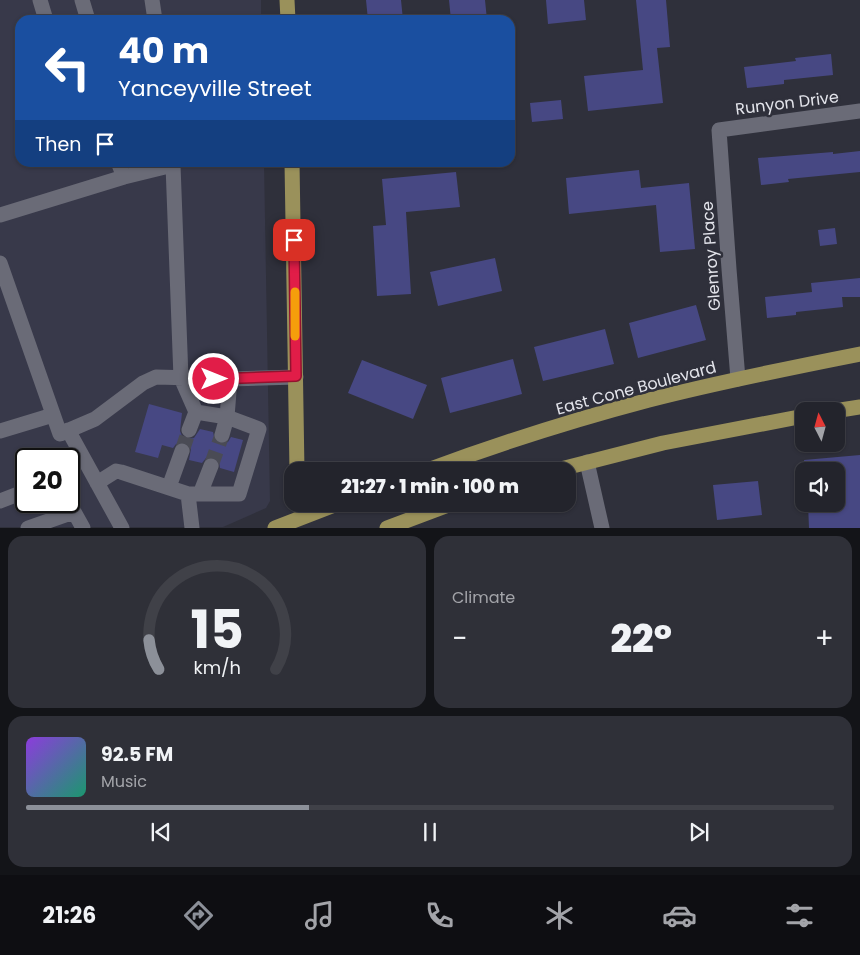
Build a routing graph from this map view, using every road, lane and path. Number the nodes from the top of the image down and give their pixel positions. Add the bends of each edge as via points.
1 (40, 0) edge
2 (82, 0) edge
3 (152, 0) edge
4 (287, 0) edge
5 (44, 15) edge
6 (86, 15) edge
7 (154, 15) edge
8 (288, 15) edge
9 (860, 111) edge
10 (719, 130) joint
11 (120, 167) edge
12 (160, 167) edge
13 (175, 167) edge
14 (292, 167) edge
15 (124, 177) junction
16 (0, 215) edge
17 (0, 263) edge
18 (860, 354) edge
19 (296, 376) junction
20 (181, 378) junction
21 (230, 379) junction
22 (738, 379) junction
23 (860, 407) edge
24 (845, 409) edge
25 (196, 412) junction
26 (53, 415) junction
27 (227, 417) junction
28 (795, 418) edge
29 (68, 430) junction
30 (189, 430) tunnel mouth
31 (0, 431) edge
32 (222, 434) tunnel mouth
33 (182, 451) tunnel mouth
34 (297, 462) edge
35 (451, 462) edge
36 (587, 462) junction
37 (576, 465) edge
38 (210, 466) tunnel mouth
39 (97, 483) junction
40 (169, 487) junction
41 (194, 494) junction
42 (15, 495) edge
43 (0, 501) edge
44 (312, 512) edge
45 (430, 512) edge
46 (59, 513) edge
47 (74, 513) edge
48 (297, 517) edge
49 (28, 528) edge
50 (83, 528) edge
51 (122, 528) edge
52 (192, 528) edge
53 (275, 528) edge
54 (387, 528) edge
55 (602, 528) edge

1 - 5 street
2 - 6 street
3 - 7 street
4 - 8 main road
9 - 10 street, Runyon Drive
10 - 22 street, Glenroy Place
11 - 15 street
12 - 15 street
13 - 20 street
14 - 19 main road
15 - 16 street
17 - 26 street
18 - 22 main road, East Cone Boulevard
19 - 21 street
19 - 34 main road
20 - 21 street
20 - 25 street
20 - 29 street via 156,378 143,383 95,419
21 - 27 street
22 - 35 main road, East Cone Boulevard via 648,400
23 - 24 main road
25 - 27 street
25 - 30 street
26 - 29 street via 60,434
26 - 31 street
27 - 32 street
27 - 41 street via 259,429 239,494
28 - 36 main road via 663,443
29 - 39 street
33 - 40 street
36 - 37 main road
36 - 55 street
38 - 41 street
39 - 40 street via 122,472
39 - 51 street
40 - 41 street
41 - 52 street
42 - 43 street
44 - 48 main road
45 - 54 main road
46 - 49 street
47 - 50 street
48 - 53 main road

